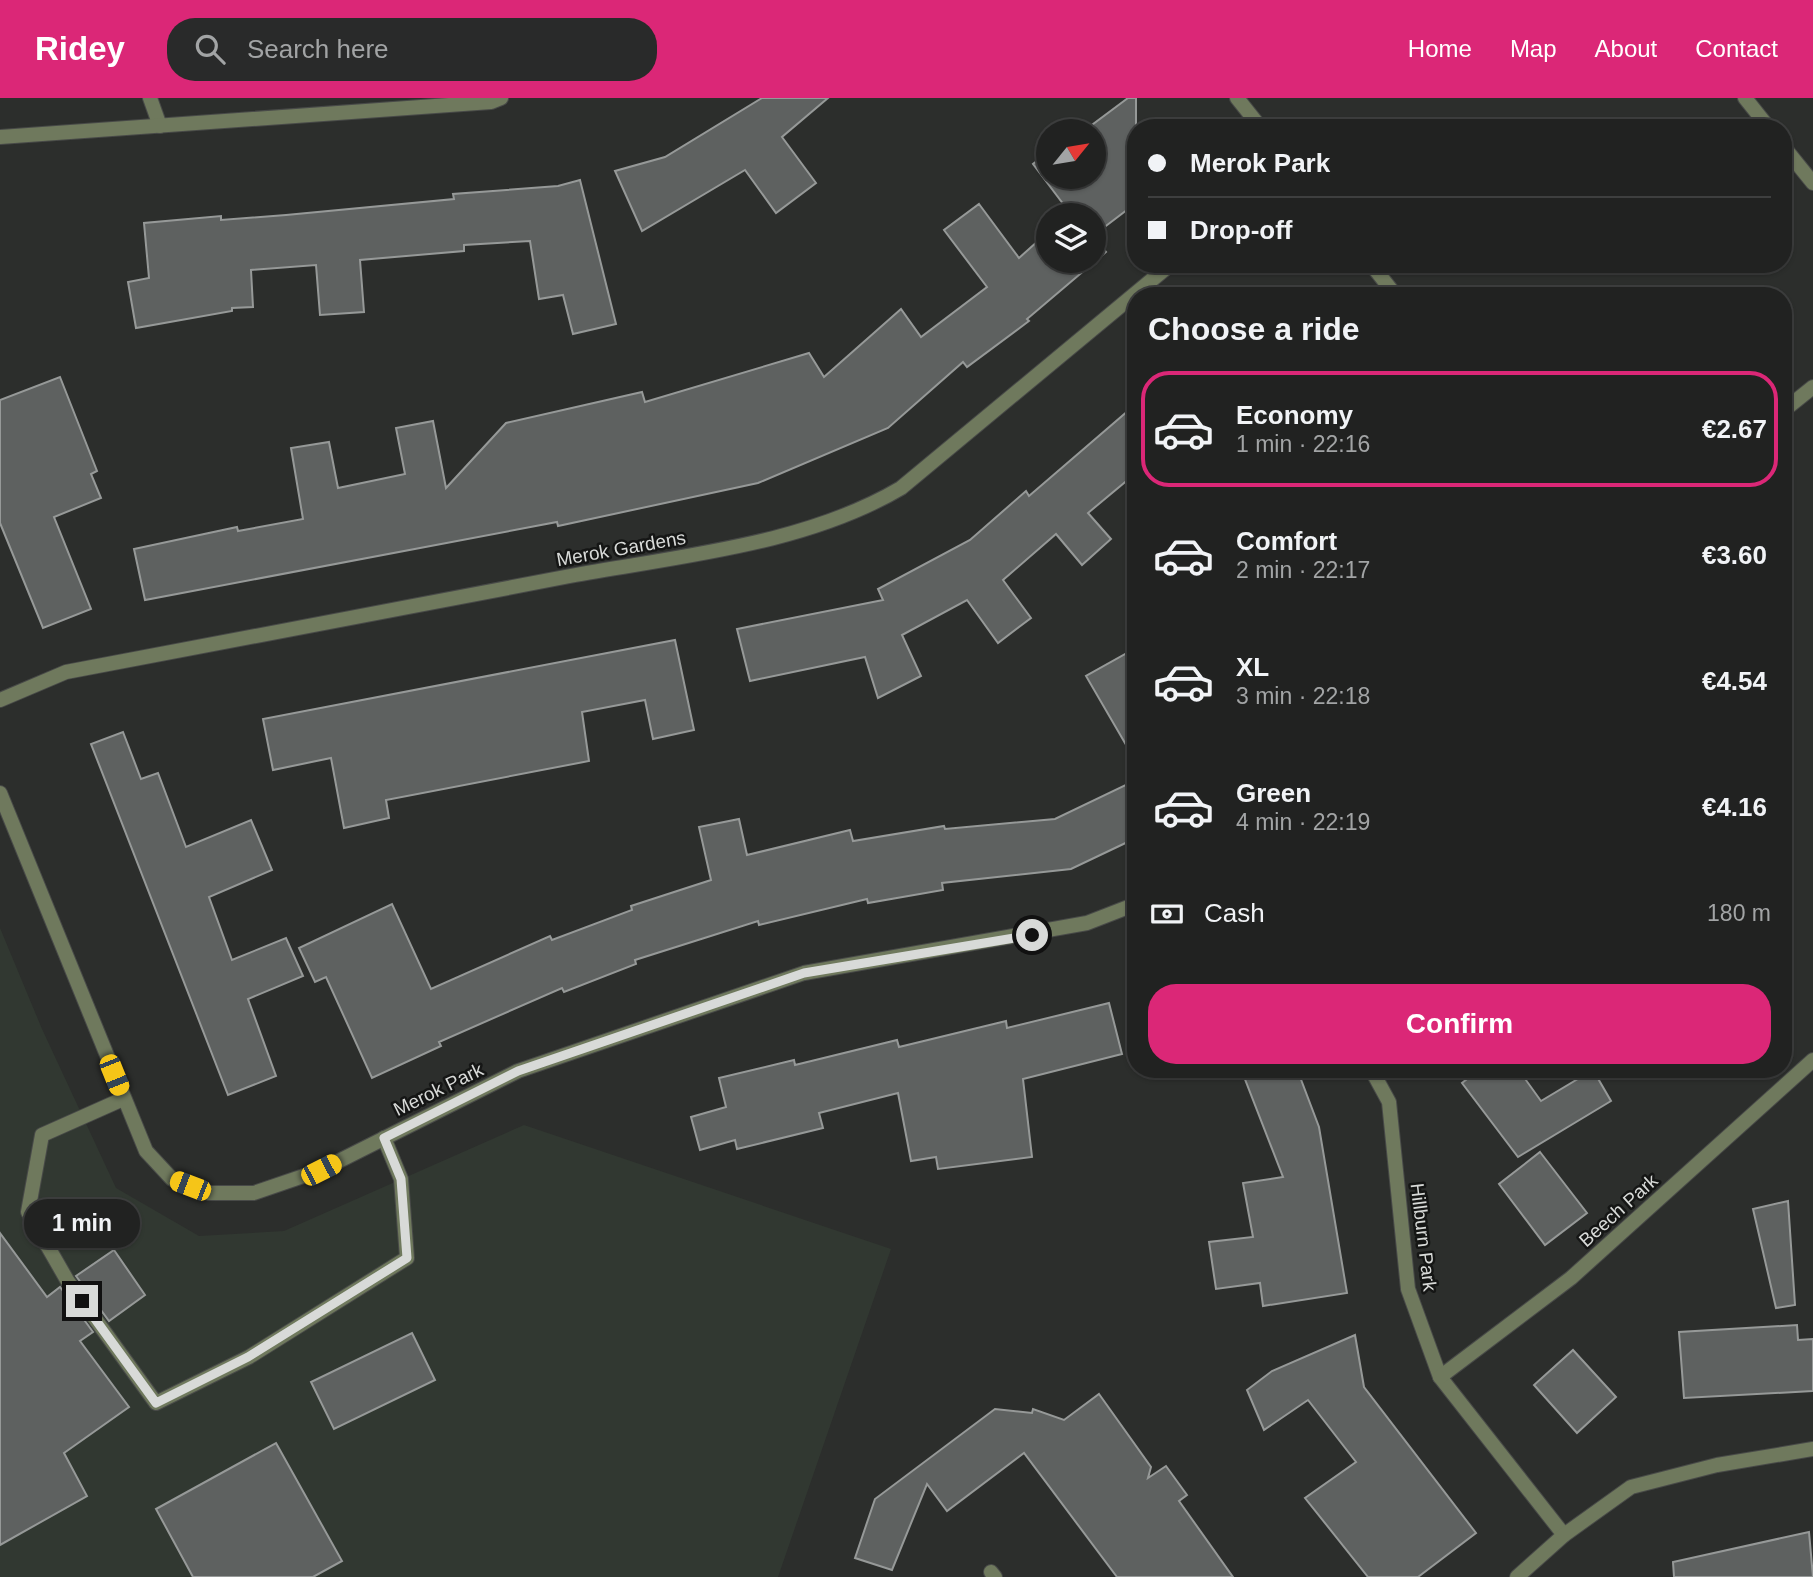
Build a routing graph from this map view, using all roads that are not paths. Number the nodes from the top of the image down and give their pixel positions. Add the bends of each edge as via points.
1 (150, 98) edge
2 (501, 98) edge
3 (1237, 98) edge
4 (1745, 98) edge
5 (1254, 119) edge
6 (1762, 119) edge
7 (160, 126) junction
8 (0, 137) edge
9 (1792, 157) edge
10 (1813, 183) edge
11 (1160, 273) edge
12 (1378, 273) edge
13 (1143, 287) edge
14 (1389, 287) edge
15 (1127, 301) edge
16 (1813, 387) edge
17 (1792, 404) edge
18 (0, 700) edge
19 (0, 793) edge
20 (1127, 907) edge
21 (1813, 1060) edge
22 (1376, 1078) edge
23 (123, 1099) junction
24 (384, 1138) junction
25 (1440, 1377) junction
26 (1813, 1449) edge
27 (1564, 1535) junction
28 (1517, 1577) edge

1 - 7 street
2 - 7 street
3 - 5 street
4 - 6 street
7 - 8 street
9 - 10 street
11 - 13 street, Merok Gardens
12 - 14 street
15 - 18 street, Merok Gardens via 901,488 867,508 815,526 700,552 66,672
16 - 17 street
19 - 23 street, Merok Park
20 - 24 street, Merok Park via 1087,923 804,973 518,1071
21 - 25 street, Beech Park via 1571,1278
22 - 25 street, Hillburn Park via 1389,1102 1408,1289
23 - 24 street, Merok Park via 146,1151 172,1179 208,1193 254,1193 321,1170
23 - 24 street via 43,1135 28,1212 67,1280 156,1403 248,1357 407,1258 401,1179
25 - 27 street, Hillburn Park
26 - 27 street via 1717,1465 1631,1488
27 - 28 street

